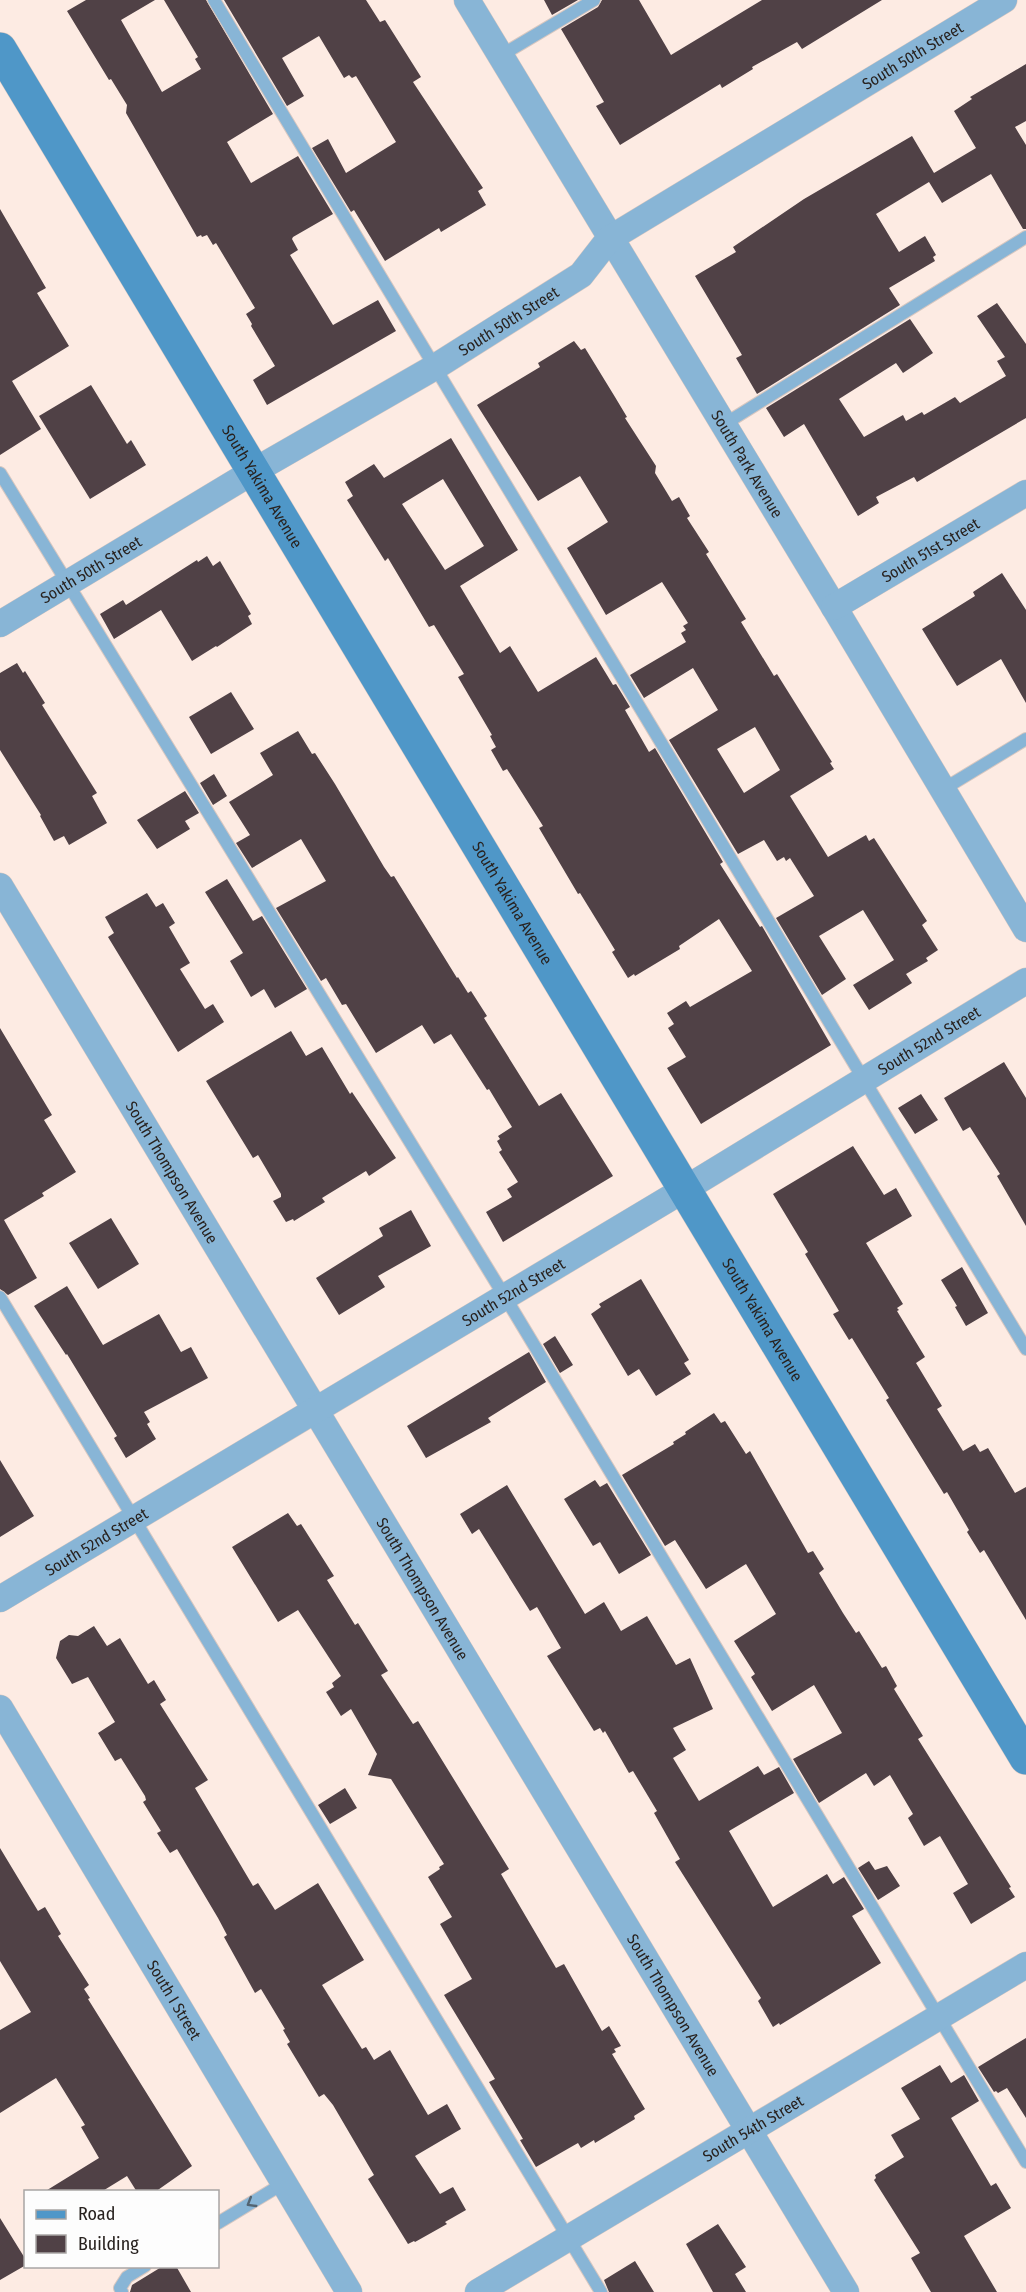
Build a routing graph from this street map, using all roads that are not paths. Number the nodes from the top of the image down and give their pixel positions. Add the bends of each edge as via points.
1 (214, 0) edge
2 (467, 0) edge
3 (594, 0) edge
4 (1004, 0) edge
5 (0, 49) edge
6 (500, 56) junction
7 (1026, 237) edge
8 (609, 238) junction
9 (435, 367) junction
10 (723, 425) junction
11 (254, 471) junction
12 (0, 473) edge
13 (1026, 493) edge
14 (67, 584) junction
15 (834, 607) junction
16 (0, 624) edge
17 (1026, 740) edge
18 (942, 790) junction
19 (0, 886) edge
20 (1026, 929) edge
21 (1026, 981) edge
22 (864, 1080) junction
23 (685, 1189) junction
24 (0, 1297) edge
25 (504, 1297) junction
26 (1026, 1349) edge
27 (316, 1410) junction
28 (135, 1518) junction
29 (0, 1599) edge
30 (0, 1708) edge
31 (1026, 1758) edge
32 (1026, 1965) edge
33 (939, 2017) junction
34 (749, 2130) junction
35 (1026, 2162) edge
36 (284, 2183) junction
37 (219, 2222) edge
38 (568, 2238) junction
39 (141, 2268) edge
40 (122, 2292) edge
41 (350, 2292) edge
42 (478, 2292) edge
43 (601, 2292) edge
44 (846, 2292) edge

1 - 9 lane
2 - 6 street, South Park Avenue
3 - 6 lane
4 - 8 street, South 50th Street
5 - 11 main road, South Yakima Avenue
6 - 8 street, South Park Avenue
7 - 10 lane
8 - 9 street, South 50th Street via 581,275
8 - 10 street, South Park Avenue
9 - 11 street, South 50th Street
9 - 22 lane
10 - 15 street, South Park Avenue
11 - 14 street, South 50th Street
11 - 23 main road, South Yakima Avenue
12 - 14 lane
13 - 15 street, South 51st Street
14 - 16 street, South 50th Street
14 - 25 lane
15 - 18 street, South Park Avenue
17 - 18 lane
18 - 20 street, South Park Avenue
19 - 27 street, South Thompson Avenue
21 - 22 street, South 52nd Street
22 - 23 street, South 52nd Street
22 - 26 lane
23 - 25 street, South 52nd Street
23 - 31 main road, South Yakima Avenue
24 - 28 lane
25 - 27 street, South 52nd Street
25 - 33 lane
27 - 28 street, South 52nd Street
27 - 34 street, South Thompson Avenue
28 - 29 street, South 52nd Street
28 - 38 lane
30 - 36 street, South I Street
32 - 33 street, South 54th Street
33 - 34 street, South 54th Street
33 - 35 lane
34 - 38 street, South 54th Street
34 - 44 street, South Thompson Avenue
36 -> 37 lane
36 - 41 street, South I Street
38 - 42 street, South 54th Street
38 - 43 lane
39 - 40 lane via 127,2277 120,2288

